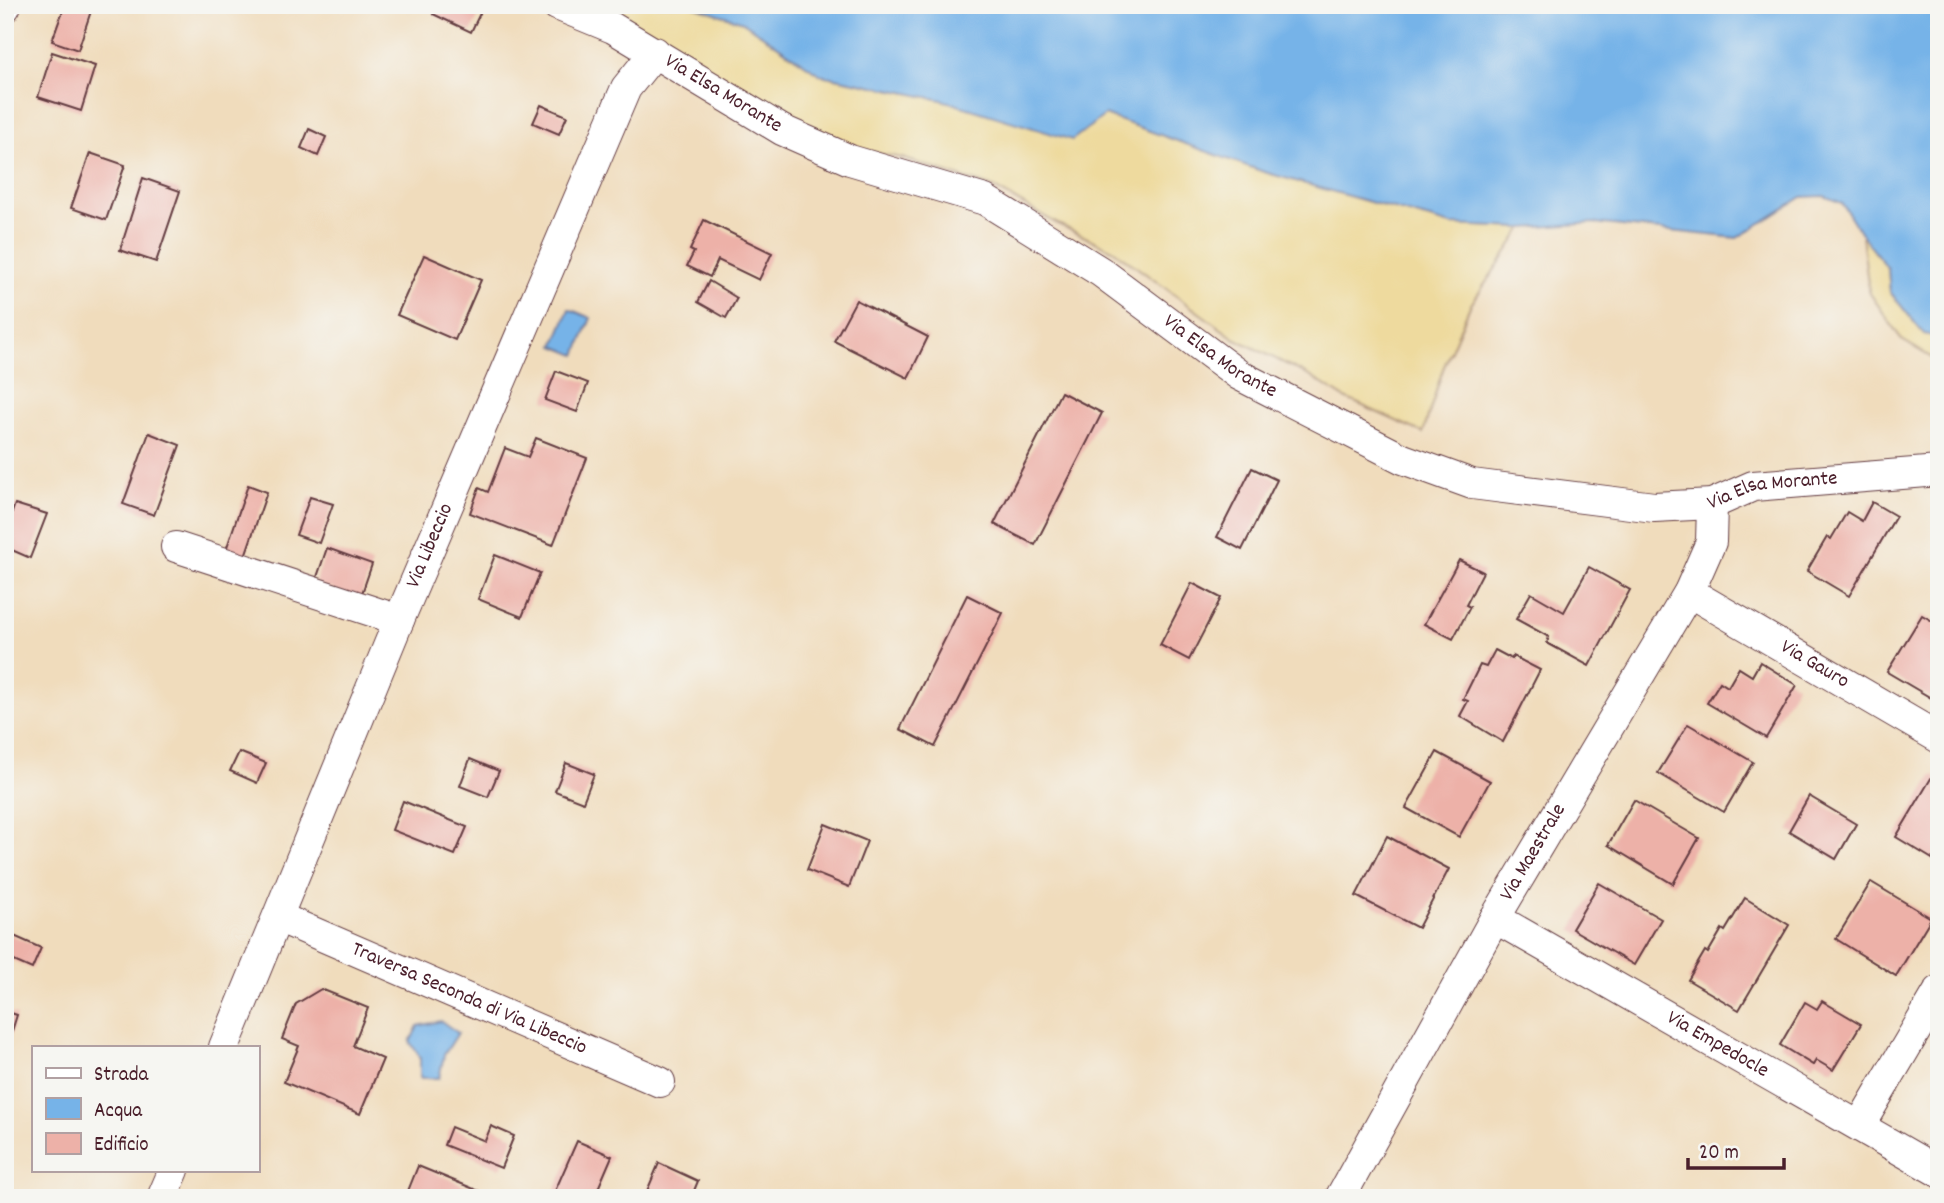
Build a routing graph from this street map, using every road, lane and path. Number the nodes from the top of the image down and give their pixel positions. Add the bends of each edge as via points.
1 (557, 5) edge
2 (655, 52) junction
3 (1939, 471) edge
4 (1712, 503) junction
5 (176, 547) dead end
6 (1689, 592) junction
7 (399, 620) junction
8 (1939, 738) edge
9 (278, 917) junction
10 (1494, 918) junction
11 (1939, 992) edge
12 (224, 1046) edge
13 (660, 1082) dead end
14 (1860, 1125) junction
15 (173, 1172) edge
16 (1939, 1172) edge
17 (162, 1198) edge
18 (1340, 1198) edge

1 - 2 street, Via Elsa Morante
2 - 4 street, Via Elsa Morante via 782,130 850,160 985,200 1101,272 1239,375 1403,459 1472,484 1654,507
2 - 7 street, Via Libeccio via 626,88
3 - 4 street, Via Elsa Morante via 1753,486
4 - 6 street, Via Maestrale via 1711,542
5 - 7 street
6 - 8 street, Via Gauro
6 - 10 street, Via Maestrale
7 - 9 street, Via Libeccio
9 - 12 street, Via Libeccio
9 - 13 street, Traversa Seconda di Via Libeccio
10 - 14 street, Via Empedocle
10 - 18 street, Via Maestrale
11 - 14 street
14 - 16 street, Via Empedocle
15 - 17 street

